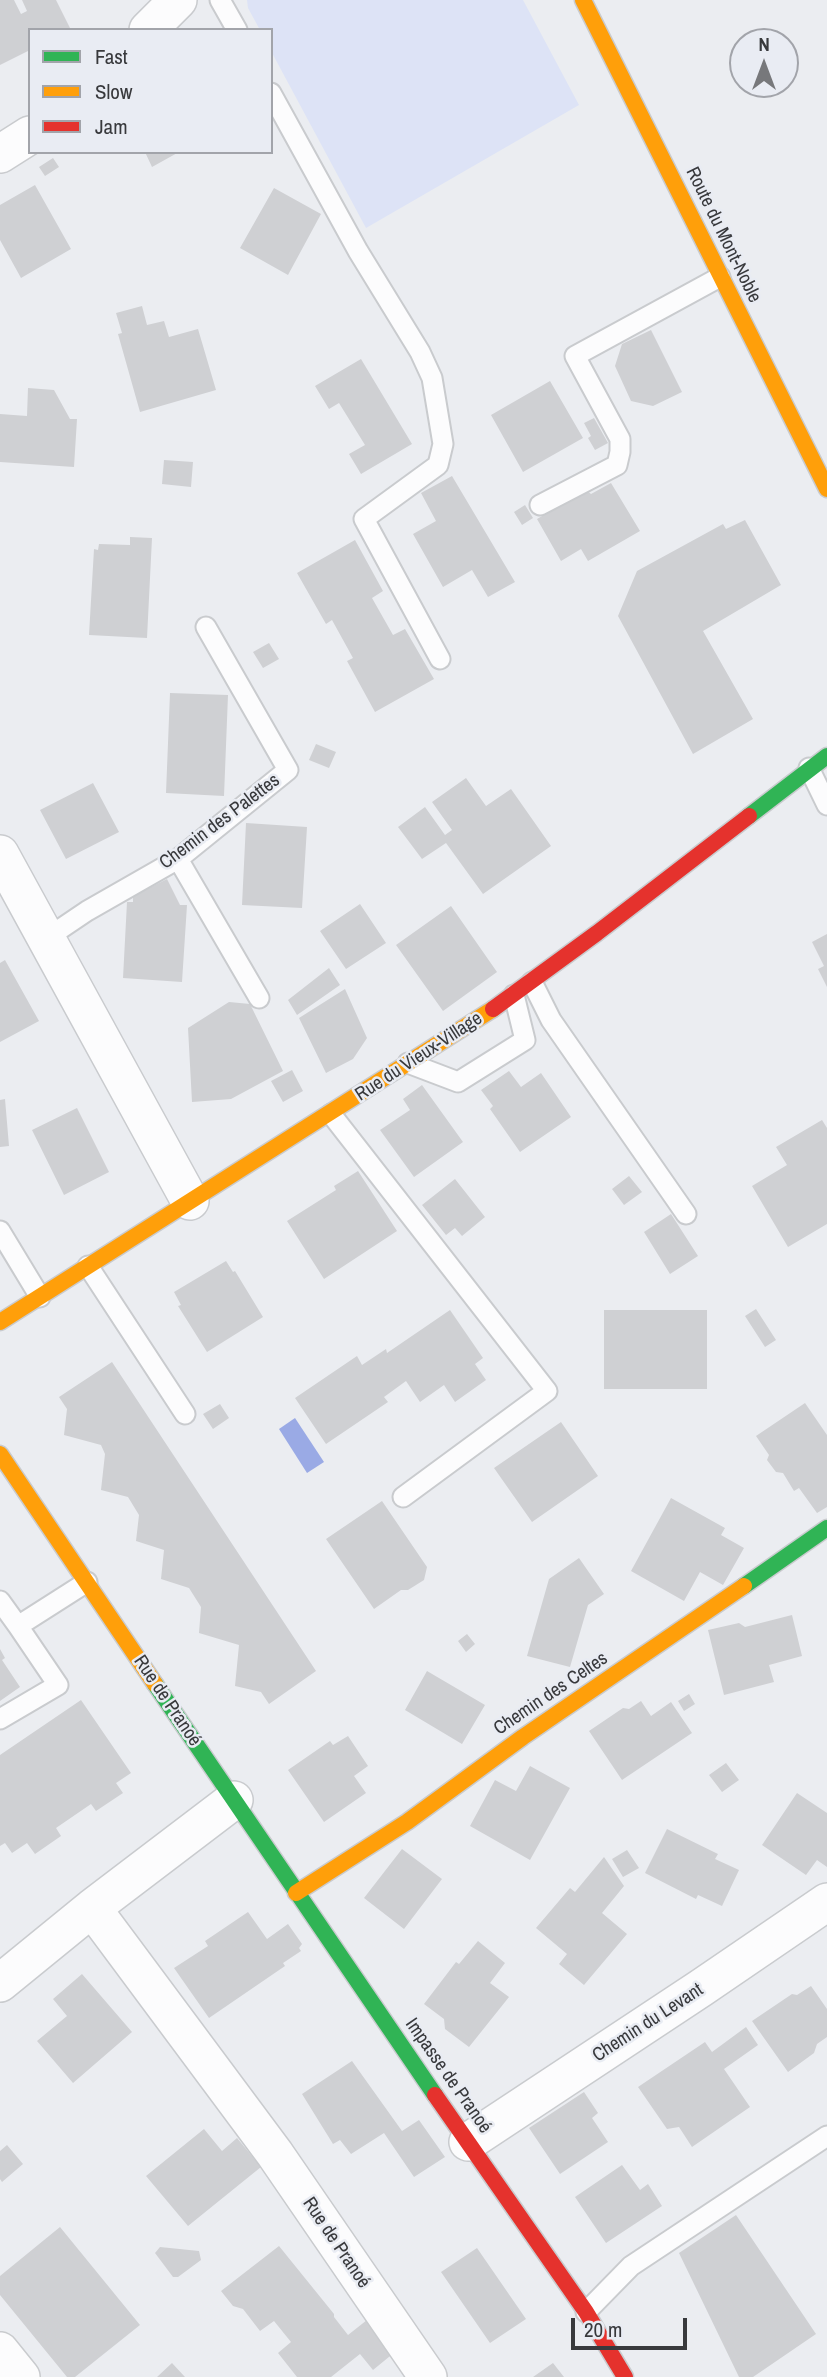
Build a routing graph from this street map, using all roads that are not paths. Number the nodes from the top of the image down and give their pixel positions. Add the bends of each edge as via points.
1 (178, 0) edge
2 (220, 0) edge
3 (583, 0) edge
4 (150, 28) edge
5 (236, 28) edge
6 (273, 97) edge
7 (28, 136) edge
8 (0, 155) edge
9 (720, 277) junction
10 (827, 489) edge
11 (540, 505) dead end
12 (206, 627) dead end
13 (440, 659) dead end
14 (820, 758) edge
15 (827, 805) edge
16 (0, 853) edge
17 (178, 859) junction
18 (47, 938) junction
19 (532, 982) junction
20 (514, 995) junction
21 (259, 998) dead end
22 (408, 1063) junction
23 (331, 1114) junction
24 (190, 1201) junction
25 (686, 1214) dead end
26 (0, 1231) edge
27 (88, 1266) junction
28 (40, 1297) junction
29 (0, 1322) edge
30 (185, 1414) dead end
31 (0, 1454) edge
32 (403, 1497) dead end
33 (827, 1528) edge
34 (87, 1582) junction
35 (0, 1601) edge
36 (18, 1626) junction
37 (0, 1719) edge
38 (234, 1800) junction
39 (296, 1893) junction
40 (827, 1902) edge
41 (92, 1908) junction
42 (0, 1983) edge
43 (827, 2136) edge
44 (468, 2142) junction
45 (586, 2312) junction
46 (0, 2351) edge
47 (21, 2377) edge
48 (428, 2377) edge
49 (625, 2377) edge

1 - 4 street
2 - 5 lane
3 - 9 street, Route du Mont-Noble
6 - 13 lane via 432,378 443,444 438,465 364,519
7 - 8 street
9 - 10 street, Route du Mont-Noble
9 - 11 lane via 575,356 620,439 617,465
12 - 17 lane, Chemin des Palettes via 288,770
14 - 15 lane
14 - 19 street, Rue du Vieux-Village
16 - 18 street
17 - 18 lane, Chemin des Palettes
17 - 21 lane
18 - 24 street
19 - 20 street, Rue du Vieux-Village
19 - 25 lane via 551,1020
20 - 22 street, Rue du Vieux-Village
20 - 22 lane via 525,1040 458,1082
22 - 23 street, Rue du Vieux-Village
23 - 24 street, Rue du Vieux-Village
23 - 32 lane via 547,1391
24 - 27 street, Rue du Vieux-Village
26 - 28 lane
27 - 28 street, Rue du Vieux-Village
27 - 30 lane
28 - 29 street, Rue du Vieux-Village
31 - 34 street, Rue de Pranoé
33 - 39 street, Chemin des Celtes via 407,1822
34 - 36 lane
34 - 38 street, Rue de Pranoé
35 - 36 lane
36 - 37 lane via 58,1685
38 - 39 street, Impasse de Pranoé
38 - 41 street
39 - 44 street, Impasse de Pranoé
40 - 44 street, Chemin du Levant
41 - 42 street
41 - 48 street, Rue de Pranoé via 275,2154
43 - 45 lane via 631,2266
44 - 45 street, Impasse de Pranoé
45 - 49 street, Impasse de Pranoé
46 - 47 street

